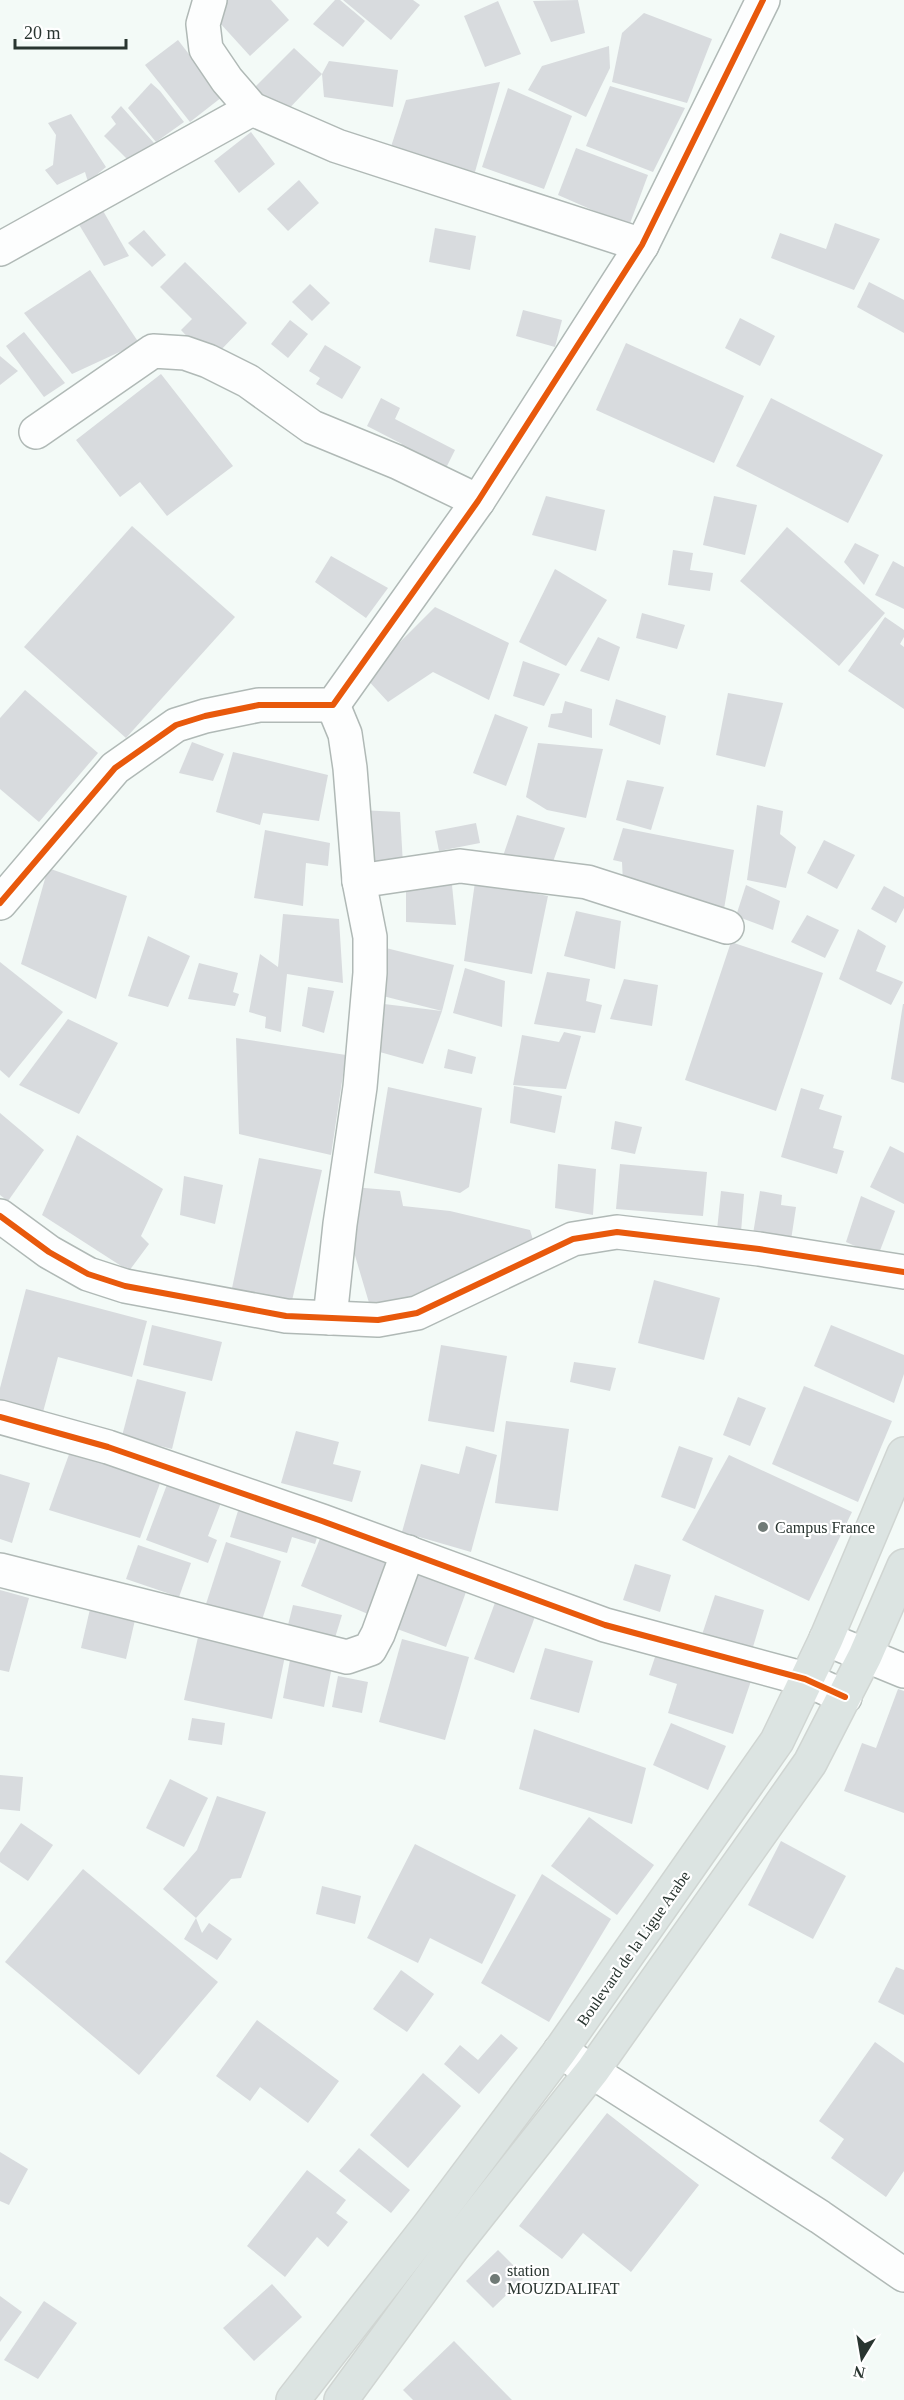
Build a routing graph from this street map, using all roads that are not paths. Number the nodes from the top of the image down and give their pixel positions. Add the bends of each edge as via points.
1 (210, 0) edge
2 (763, 0) edge
3 (252, 109) junction
4 (642, 245) junction
5 (0, 249) edge
6 (36, 432) dead end
7 (478, 501) junction
8 (333, 705) junction
9 (359, 881) junction
10 (0, 903) edge
11 (727, 927) dead end
12 (0, 1216) edge
13 (904, 1272) edge
14 (330, 1318) junction
15 (0, 1417) edge
16 (904, 1454) edge
17 (408, 1552) junction
18 (904, 1566) edge
19 (0, 1570) edge
20 (826, 1639) junction
21 (865, 1656) junction
22 (904, 1671) edge
23 (805, 1679) junction
24 (845, 1696) junction
25 (560, 2051) junction
26 (592, 2070) junction
27 (428, 2227) junction
28 (453, 2247) junction
29 (904, 2275) edge
30 (293, 2400) edge
31 (341, 2400) edge

1 - 3 street via 203,24 206,49
2 - 4 street
3 - 4 street via 337,146
3 - 5 street
4 - 7 street
6 - 7 street via 153,351 185,353 248,381 312,427
7 - 8 street
8 - 9 street via 345,734
8 - 10 street via 259,705 176,725 115,768
9 - 11 street via 460,866 587,882
9 - 14 street via 370,937 370,973 360,1088
12 - 14 street via 49,1252 88,1274 125,1286 286,1316
13 - 14 street via 617,1232 573,1239 417,1313 378,1320
15 - 17 street via 108,1447
16 - 20 main road, Boulevard de la Ligue Arabe
17 - 19 street via 370,1649 347,1658
17 - 23 street via 605,1625
18 - 21 main road
20 - 21 street
20 - 23 main road, Boulevard de la Ligue Arabe
21 - 22 street
21 - 24 main road
23 - 24 street
23 - 25 main road, Boulevard de la Ligue Arabe via 777,1741
24 - 26 main road via 810,1763
25 - 26 street
25 - 27 main road, Boulevard de la Ligue Arabe
26 - 28 main road
26 - 29 street
27 - 28 main road
27 - 30 main road, Boulevard de la Ligue Arabe
28 - 31 main road

